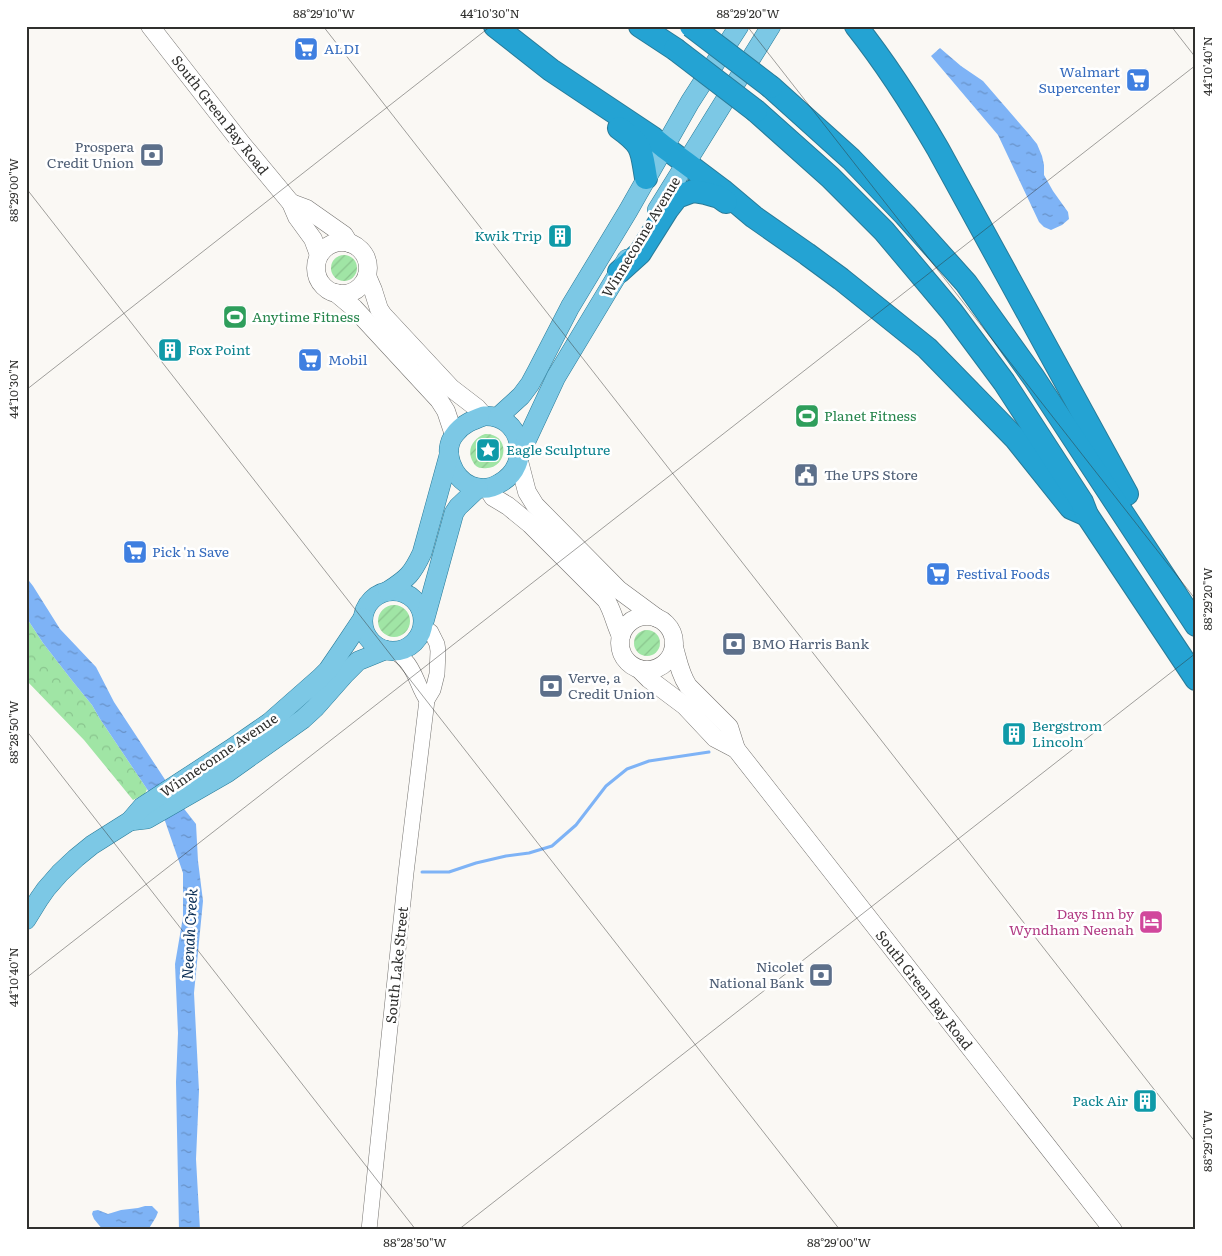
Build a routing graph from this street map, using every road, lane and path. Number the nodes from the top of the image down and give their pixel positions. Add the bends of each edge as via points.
1 (150, 26) edge
2 (495, 26) edge
3 (640, 26) edge
4 (691, 26) edge
5 (739, 26) edge
6 (771, 26) edge
7 (856, 26) edge
8 (551, 70) junction
9 (664, 148) junction
10 (686, 163) junction
11 (646, 178) junction
12 (292, 203) junction
13 (754, 217) junction
14 (349, 243) junction
15 (320, 255) junction
16 (619, 272) junction
17 (367, 276) junction
18 (336, 293) junction
19 (491, 417) junction
20 (454, 435) junction
21 (449, 455) junction
22 (520, 457) junction
23 (483, 488) junction
24 (1087, 515) junction
25 (1138, 536) junction
26 (388, 591) junction
27 (363, 618) junction
28 (657, 618) junction
29 (424, 624) junction
30 (1196, 625) edge
31 (621, 636) junction
32 (674, 647) junction
33 (395, 654) junction
34 (639, 669) junction
35 (436, 679) junction
36 (1196, 679) edge
37 (426, 700) junction
38 (736, 749) junction
39 (176, 794) junction
40 (26, 920) edge
41 (370, 1230) edge
42 (1113, 1230) edge

1 - 12 main road, South Green Bay Road
2 - 8 highway
3 - 24 highway, bridge via 756,111 884,231 952,312 1004,382 1082,502
4 - 25 highway, bridge via 771,87 851,159 966,283 1034,378
5 - 9 main road, Winneconne Avenue
6 - 10 main road, Winneconne Avenue
7 - 25 highway via 908,98 938,149 1132,505
8 - 9 highway
8 - 11 highway via 563,90 633,138 641,150
9 - 10 highway
9 - 11 main road, Winneconne Avenue
10 - 13 highway
10 - 16 main road, Winneconne Avenue
11 - 19 main road, Winneconne Avenue via 570,307 530,384 521,396
12 - 14 main road, South Green Bay Road via 307,208 344,235
12 - 15 main road, South Green Bay Road
13 - 16 highway via 706,192 693,191 677,197 640,253
13 - 24 highway via 841,279 927,348 1015,438 1072,508
14 - 15 main road via 330,245
14 - 17 main road via 364,254
15 - 18 main road via 316,265 318,278 322,285
16 - 22 main road, Winneconne Avenue via 556,376
17 - 18 main road via 352,292
17 - 19 main road via 383,315 451,388
18 - 20 main road via 354,308 439,400
19 - 20 main road via 463,426
19 - 22 main road via 508,424 514,432 519,441
20 - 21 main road
21 - 23 main road via 454,470 467,484
21 - 26 main road via 422,552 408,577
22 - 23 main road via 515,471 507,479
22 - 28 main road via 528,492 535,505 618,590
23 - 29 main road via 454,514
23 - 31 main road via 530,524 606,600
24 - 36 highway
25 - 30 highway
26 - 27 main road via 373,599
26 - 29 main road via 408,594 415,600
27 - 33 main road via 368,638 376,646
27 - 39 main road, Winneconne Avenue via 328,670 303,694
28 - 31 main road via 639,617 625,628
28 - 32 main road via 669,626
29 - 33 main road via 418,639
29 - 35 street, South Lake Street via 438,647
31 - 34 main road via 624,658
32 - 34 main road via 666,663 658,668
32 - 38 main road, South Green Bay Road via 683,679 729,727
33 - 35 street
33 - 37 street via 418,683
33 - 39 main road, Winneconne Avenue via 363,658 291,728 227,773
34 - 38 main road, South Green Bay Road via 685,706 715,738
35 - 37 street, South Lake Street
37 - 41 street, South Lake Street
38 - 42 main road, South Green Bay Road
39 - 40 main road, Winneconne Avenue via 155,806 142,807 130,821 92,845 60,873

